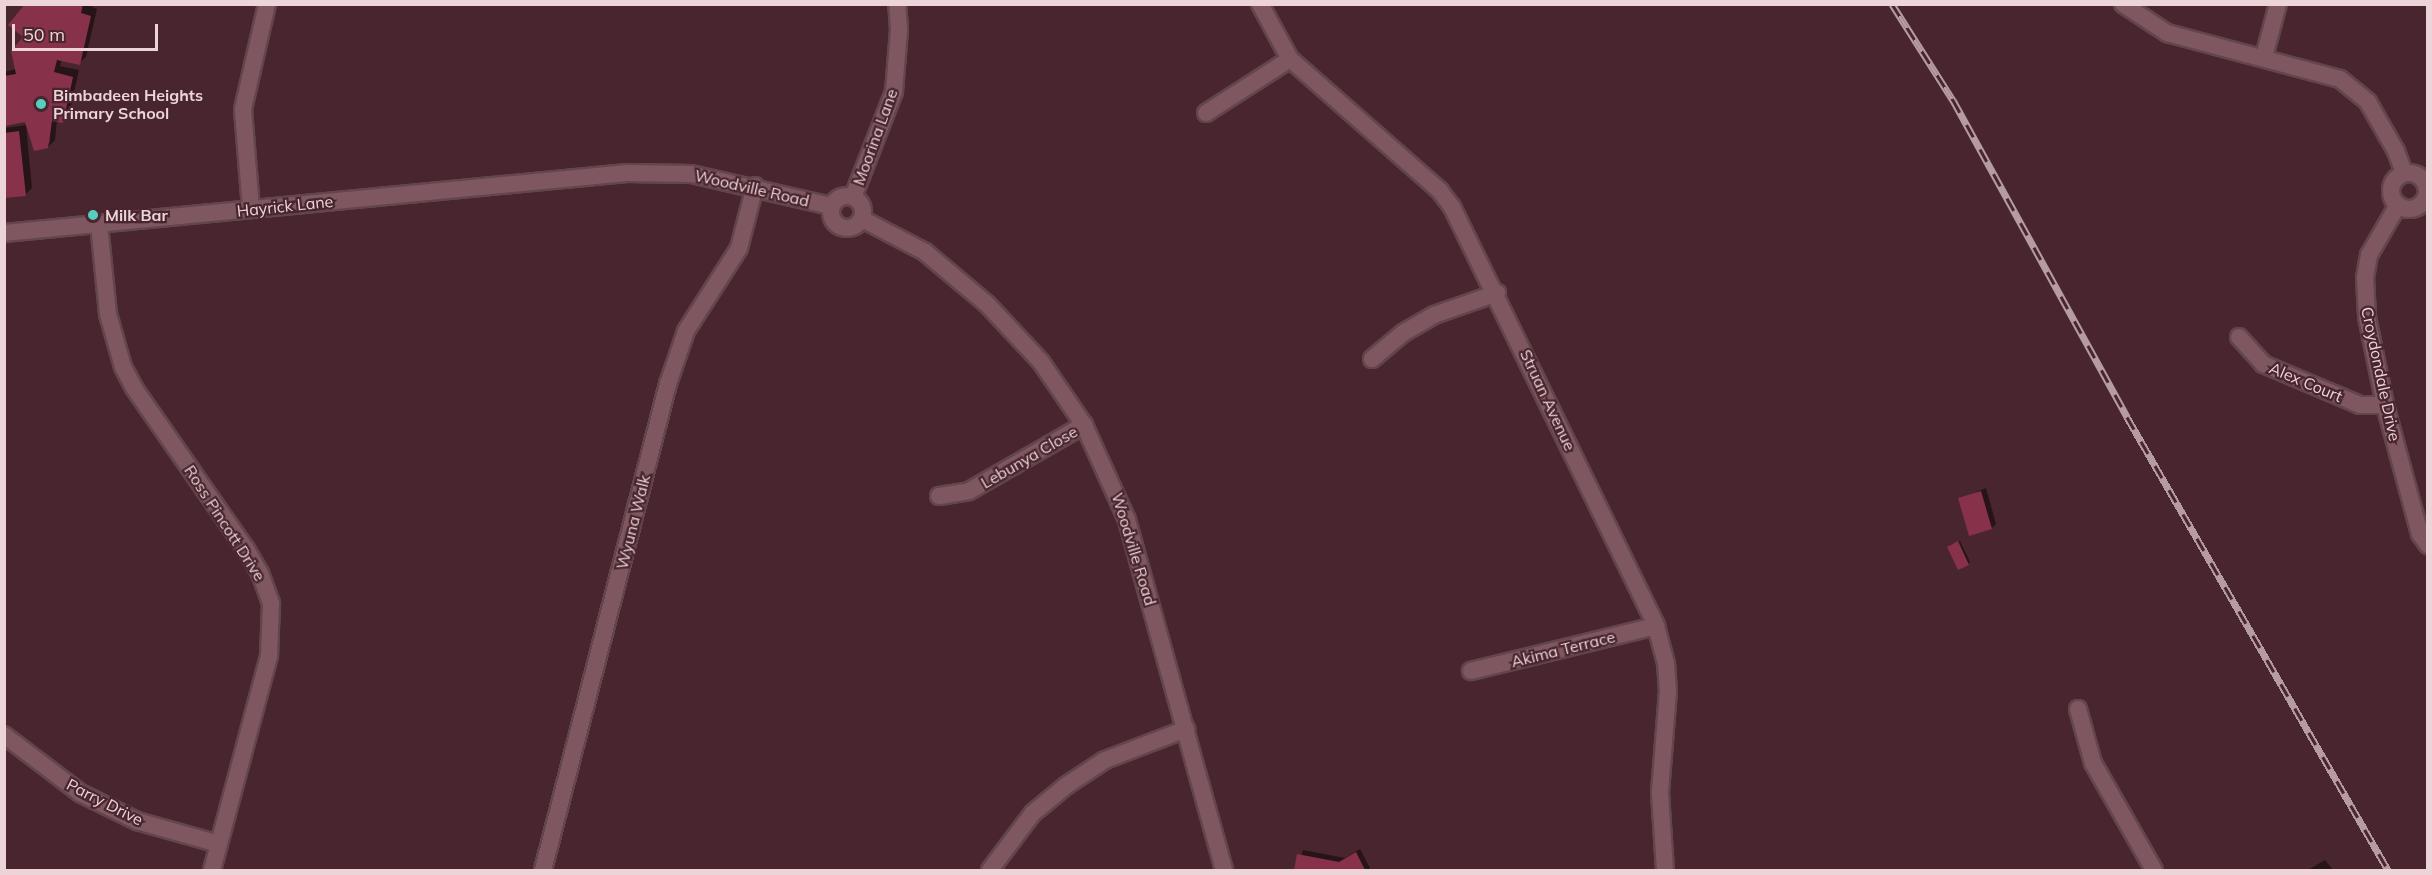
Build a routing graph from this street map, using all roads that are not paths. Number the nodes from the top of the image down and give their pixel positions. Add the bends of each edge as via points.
1 (267, 4) edge
2 (897, 4) edge
3 (1260, 4) edge
4 (2123, 4) edge
5 (2278, 4) edge
6 (2264, 57) junction
7 (1290, 58) junction
8 (1206, 113) dead end
9 (2404, 173) junction
10 (565, 178) joint
11 (755, 186) junction
12 (2427, 191) edge
13 (853, 197) junction
14 (2398, 205) junction
15 (831, 207) junction
16 (251, 209) junction
17 (862, 219) junction
18 (99, 224) junction
19 (4, 233) edge
20 (1497, 293) junction
21 (2239, 337) dead end
22 (1372, 359) dead end
23 (2385, 405) junction
24 (1084, 425) junction
25 (939, 496) dead end
26 (2427, 545) edge
27 (1656, 626) junction
28 (1471, 671) dead end
29 (2078, 709) dead end
30 (1186, 729) junction
31 (4, 735) edge
32 (219, 844) junction
33 (212, 870) edge
34 (543, 870) edge
35 (990, 870) edge
36 (1224, 870) edge
37 (1665, 870) edge
38 (2154, 870) edge

1 - 16 street via 243,109
2 - 13 street, Moorina Lane via 894,92
3 - 7 street, Struan Avenue
4 - 6 street via 2167,33
5 - 6 street
6 - 9 street via 2326,73 2357,90 2386,133
7 - 8 street
7 - 20 street, Struan Avenue via 1440,191 1463,224
9 - 12 street via 2420,177
9 - 14 street via 2391,190
10 - 11 street, Woodville Road via 691,174
10 - 16 street, Hayrick Lane
11 - 15 street, Woodville Road
11 - 34 street, Wyuna Walk via 739,248 686,331 668,384
12 - 14 street via 2423,202 2414,208
13 - 15 street via 838,199
13 - 17 street via 862,207
14 - 23 street, Croydondale Drive via 2378,237 2365,277 2367,317
15 - 17 street via 834,222 842,228 853,228
16 - 18 street, Hayrick Lane
17 - 24 street, Woodville Road via 925,252 987,304 1041,362
18 - 19 street, Hayrick Lane
18 - 32 street, Ross Pincott Drive via 108,314 123,366 134,388 246,549 271,604 269,656
20 - 22 street via 1434,315
20 - 27 street, Struan Avenue
21 - 23 street, Alex Court via 2263,364 2360,405
23 - 26 street, Croydondale Drive via 2420,534
24 - 25 street, Lebunya Close via 969,491
24 - 30 street, Woodville Road via 1127,520
27 - 28 street, Akima Terrace
27 - 37 street, Struan Avenue via 1666,663 1668,691 1660,793
29 - 38 street via 2093,763
30 - 35 street via 1105,760 1067,785 1034,813
30 - 36 street, Woodville Road
31 - 32 street, Parry Drive via 80,793 137,821
32 - 33 street, Ross Pincott Drive

